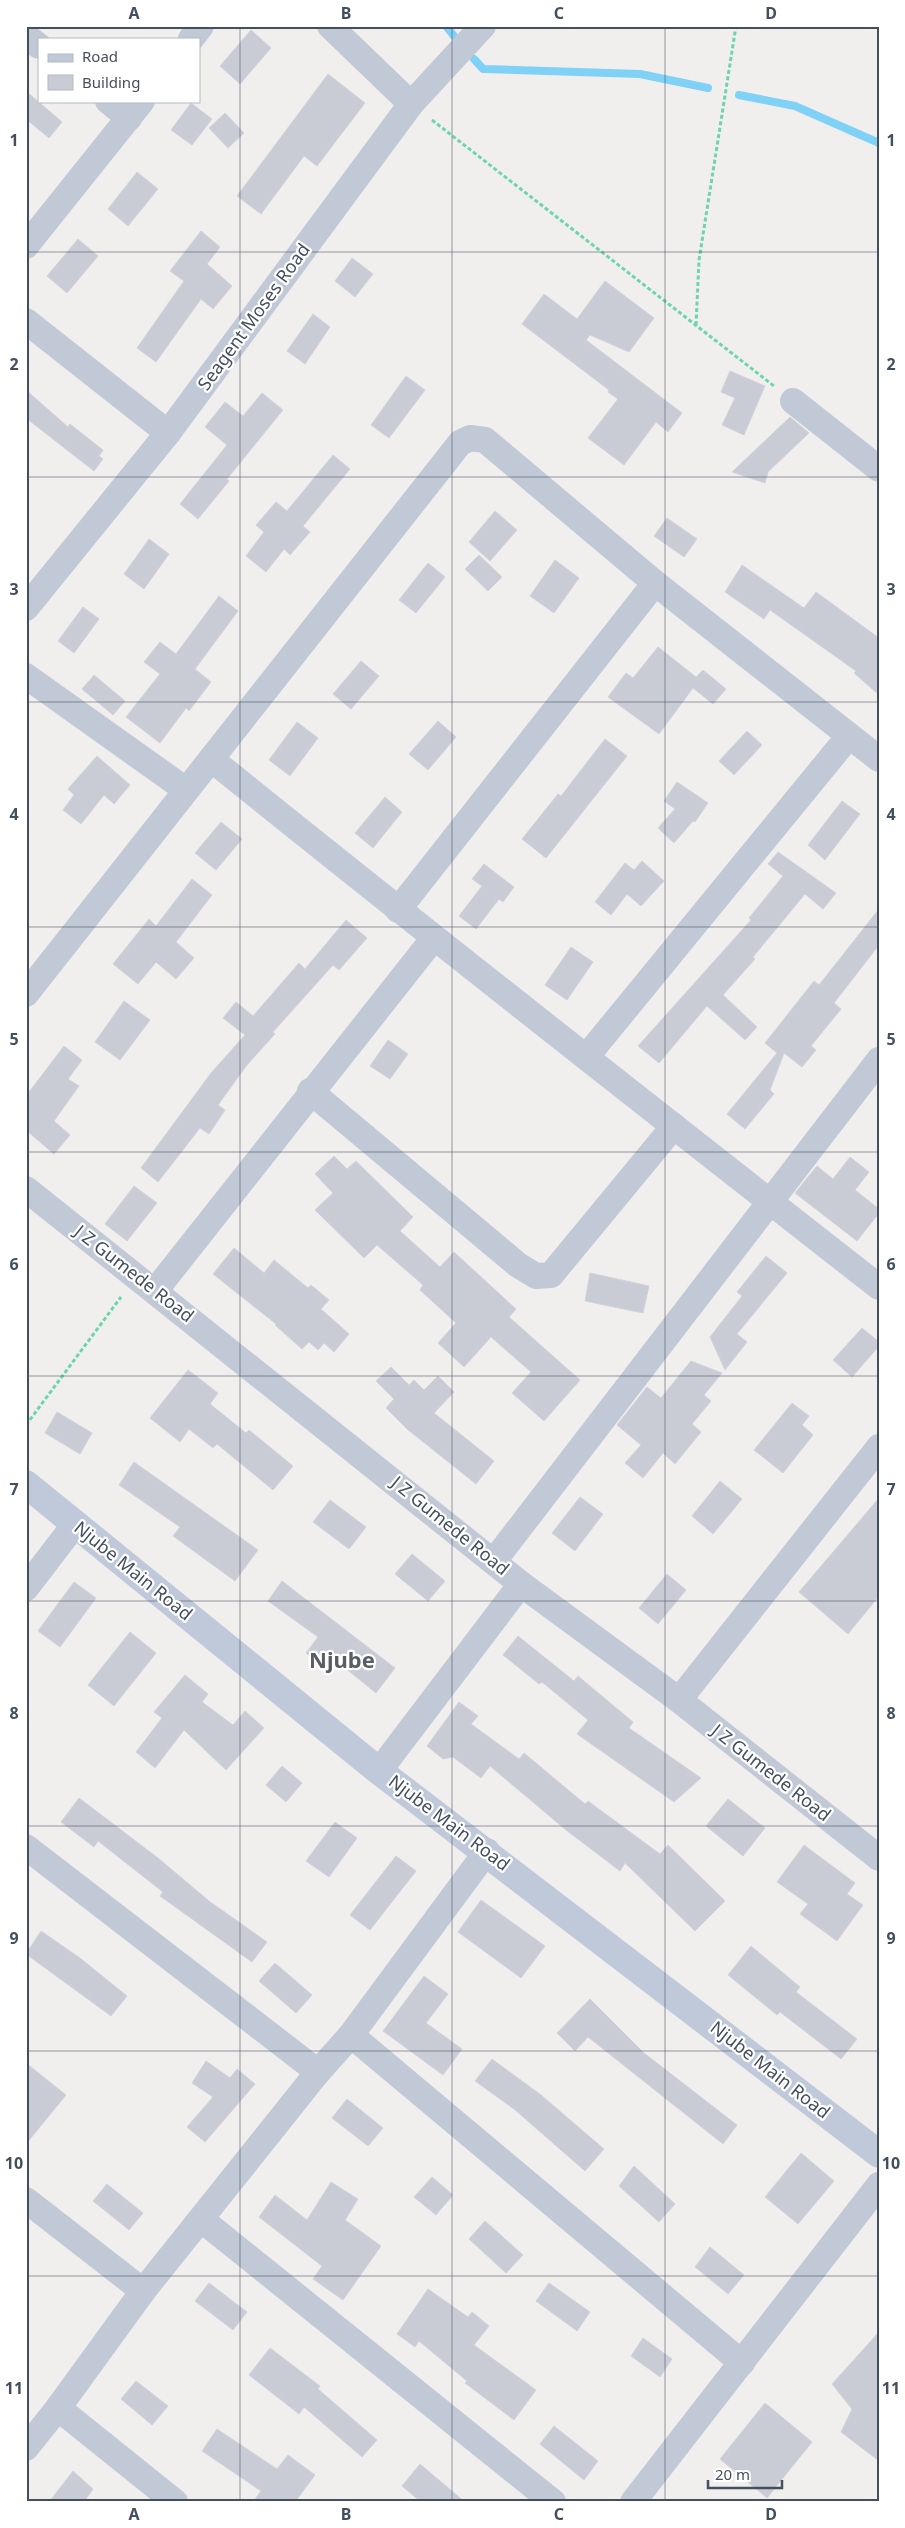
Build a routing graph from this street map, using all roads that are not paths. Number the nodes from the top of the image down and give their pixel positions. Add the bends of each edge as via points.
1 (201, 26) edge
2 (330, 26) edge
3 (483, 26) edge
4 (26, 36) edge
5 (192, 38) edge
6 (38, 45) edge
7 (111, 102) edge
8 (412, 104) junction
9 (136, 110) edge
10 (26, 246) edge
11 (26, 321) edge
12 (793, 401) road end
13 (168, 433) junction
14 (879, 469) edge
15 (655, 584) junction
16 (26, 608) edge
17 (26, 676) edge
18 (849, 736) junction
19 (212, 759) junction
20 (879, 759) edge
21 (186, 790) junction
22 (398, 910) junction
23 (433, 939) junction
24 (26, 994) edge
25 (587, 1056) junction
26 (879, 1060) edge
27 (310, 1091) junction
28 (674, 1126) junction
29 (26, 1189) edge
30 (769, 1201) junction
31 (146, 1283) junction
32 (879, 1287) edge
33 (879, 1447) edge
34 (26, 1484) edge
35 (75, 1524) junction
36 (494, 1561) junction
37 (521, 1584) junction
38 (26, 1588) edge
39 (679, 1700) junction
40 (379, 1771) junction
41 (26, 1847) edge
42 (486, 1851) junction
43 (879, 1858) edge
44 (351, 2035) junction
45 (318, 2072) junction
46 (879, 2154) edge
47 (879, 2185) edge
48 (26, 2200) edge
49 (202, 2220) junction
50 (143, 2291) junction
51 (742, 2363) junction
52 (58, 2408) junction
53 (26, 2448) edge
54 (175, 2502) edge
55 (553, 2502) edge
56 (633, 2502) edge

1 - 5 street
2 - 8 street
3 - 8 street, Seagent Moses Road
4 - 6 street
7 - 9 street
8 - 13 street, Seagent Moses Road
9 - 10 street
11 - 13 street
12 - 14 street
13 - 16 street, Seagent Moses Road
15 - 18 street
15 - 19 street via 485,440 470,438 460,443
15 - 22 street
17 - 21 street
18 - 20 street
18 - 25 street
19 - 21 street
19 - 22 street
21 - 24 street
22 - 23 street
23 - 25 street
23 - 27 street
25 - 28 street
26 - 30 street
27 - 28 street via 518,1265 536,1276 551,1275
27 - 31 street
28 - 30 street
29 - 31 street, J Z Gumede Road
30 - 32 street
30 - 36 street
31 - 36 street, J Z Gumede Road
33 - 39 street
34 - 35 street, Njube Main Road
35 - 38 street
35 - 40 street, Njube Main Road
36 - 37 street, J Z Gumede Road
37 - 39 street, J Z Gumede Road
37 - 40 street
39 - 43 street, J Z Gumede Road
40 - 42 street, Njube Main Road
41 - 45 street
42 - 44 street
42 - 46 street, Njube Main Road
44 - 45 street
44 - 51 street
45 - 49 street
47 - 51 street
48 - 50 street
49 - 50 street
49 - 55 street
50 - 52 street
51 - 56 street
52 - 53 street
52 - 54 street

